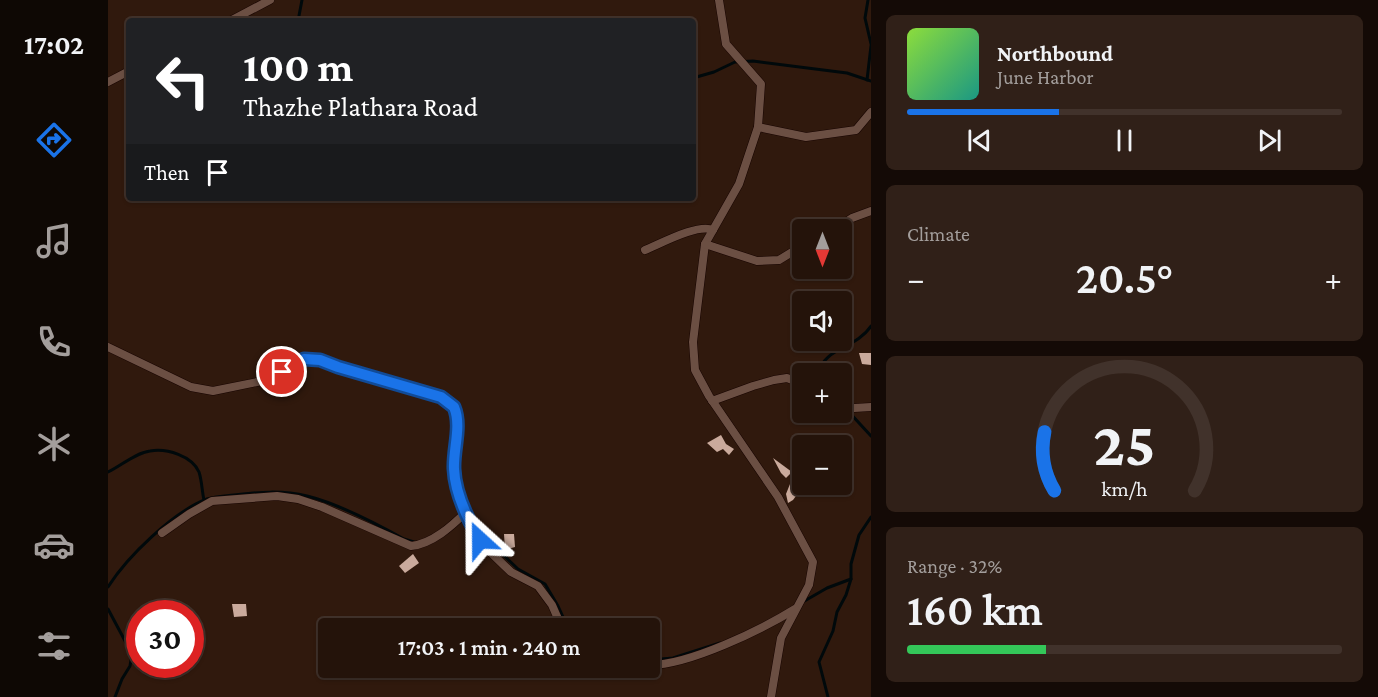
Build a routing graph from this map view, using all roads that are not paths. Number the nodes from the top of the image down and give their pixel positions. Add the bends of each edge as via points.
1 (270, 0) edge
2 (719, 0) edge
3 (236, 18) edge
4 (126, 73) edge
5 (108, 82) edge
6 (871, 112) edge
7 (758, 127) junction
8 (871, 210) edge
9 (850, 219) edge
10 (713, 230) junction
11 (705, 244) junction
12 (645, 250) dead end
13 (792, 252) edge
14 (108, 347) edge
15 (792, 380) edge
16 (712, 401) junction
17 (852, 407) edge
18 (871, 407) edge
19 (467, 511) junction
20 (162, 533) dead end
21 (799, 604) junction
22 (557, 618) edge
23 (660, 664) edge
24 (771, 697) edge

1 - 3 street
2 - 7 street via 726,44 761,84
4 - 5 street
6 - 7 street via 856,130 846,132 806,137
7 - 10 street via 739,184
8 - 9 street
10 - 11 street
10 - 12 street via 707,227 692,231
11 - 13 street via 757,261 779,260
11 - 16 street via 693,342 695,370
14 - 19 street via 202,390 252,384 310,359 441,397 456,411 454,471
15 - 16 street via 753,386
16 - 21 street via 778,497 813,562 809,585
17 - 18 street
19 - 20 street via 422,545 411,546 316,504 277,496 212,501
19 - 22 street via 484,546 511,572 545,593
21 - 23 street via 764,627 719,647
21 - 24 street via 782,638

